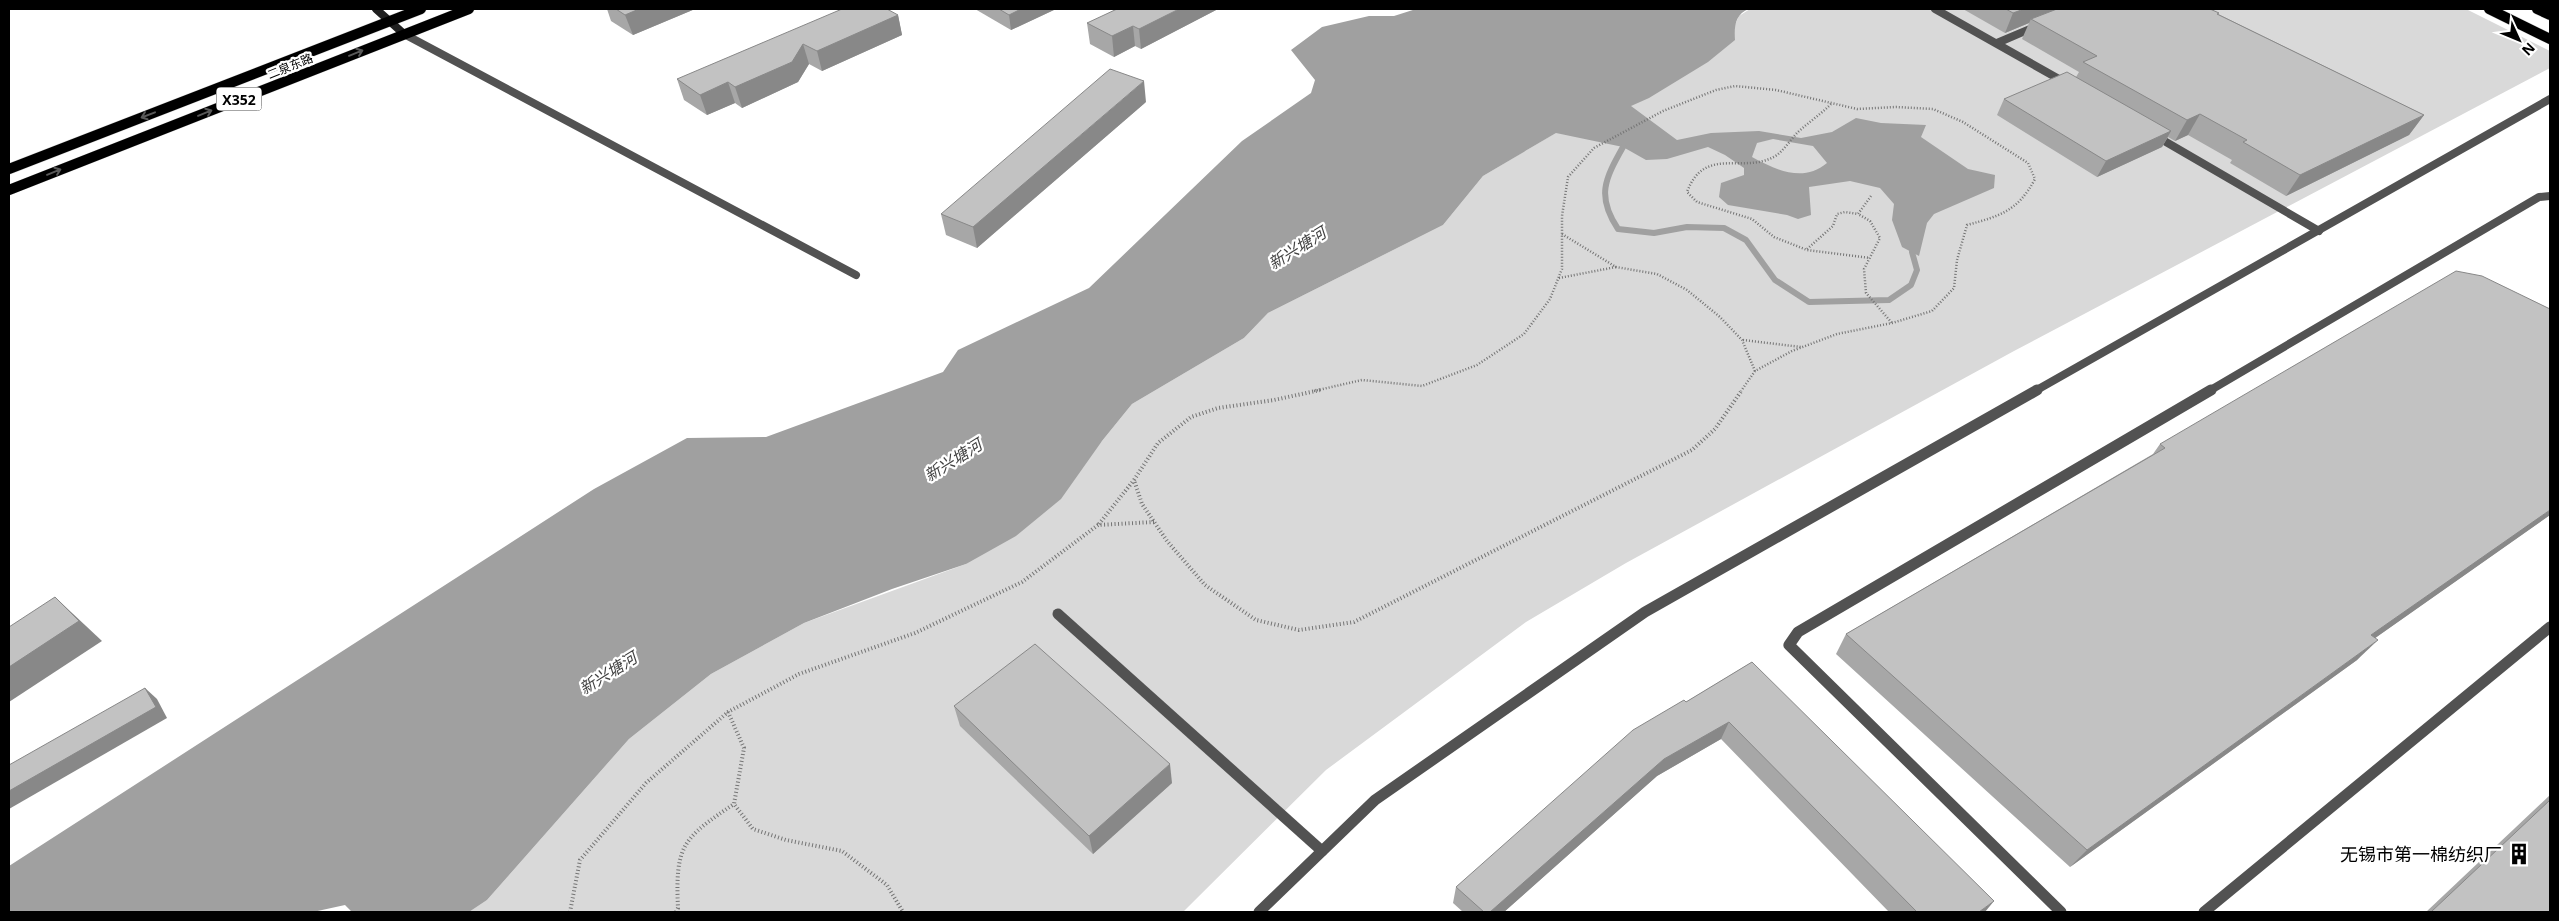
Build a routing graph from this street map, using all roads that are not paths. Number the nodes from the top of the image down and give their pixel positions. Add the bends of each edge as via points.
1 (376, 9) edge
2 (421, 9) edge
3 (469, 9) edge
4 (1934, 9) edge
5 (2489, 9) edge
6 (2537, 9) edge
7 (2550, 15) edge
8 (390, 21) junction
9 (2047, 22) edge
10 (404, 34) junction
11 (2550, 39) edge
12 (1996, 42) junction
13 (2073, 87) edge
14 (2550, 99) edge
15 (2149, 132) edge
16 (9, 169) edge
17 (9, 190) edge
18 (2550, 196) edge
19 (2319, 230) junction
20 (856, 275) dead end
21 (1058, 614) dead end
22 (2550, 627) edge
23 (1322, 851) junction
24 (1259, 912) edge
25 (2061, 912) edge
26 (2204, 912) edge

1 - 8 street
2 - 8 main road, 二泉东路 / X352
3 - 10 main road, 二泉东路 / X352
4 - 12 street
5 - 11 main road
6 - 7 main road
8 - 10 street
8 -> 16 main road, 二泉东路 / X352
9 - 12 street
17 -> 10 main road, 二泉东路 / X352
10 - 20 street
12 - 13 street
14 - 19 street
15 - 19 street
18 - 25 street via 2539,197 1798,632 1789,645
19 - 23 street via 1645,612 1375,800
21 - 23 street
22 - 26 street
23 - 24 street

